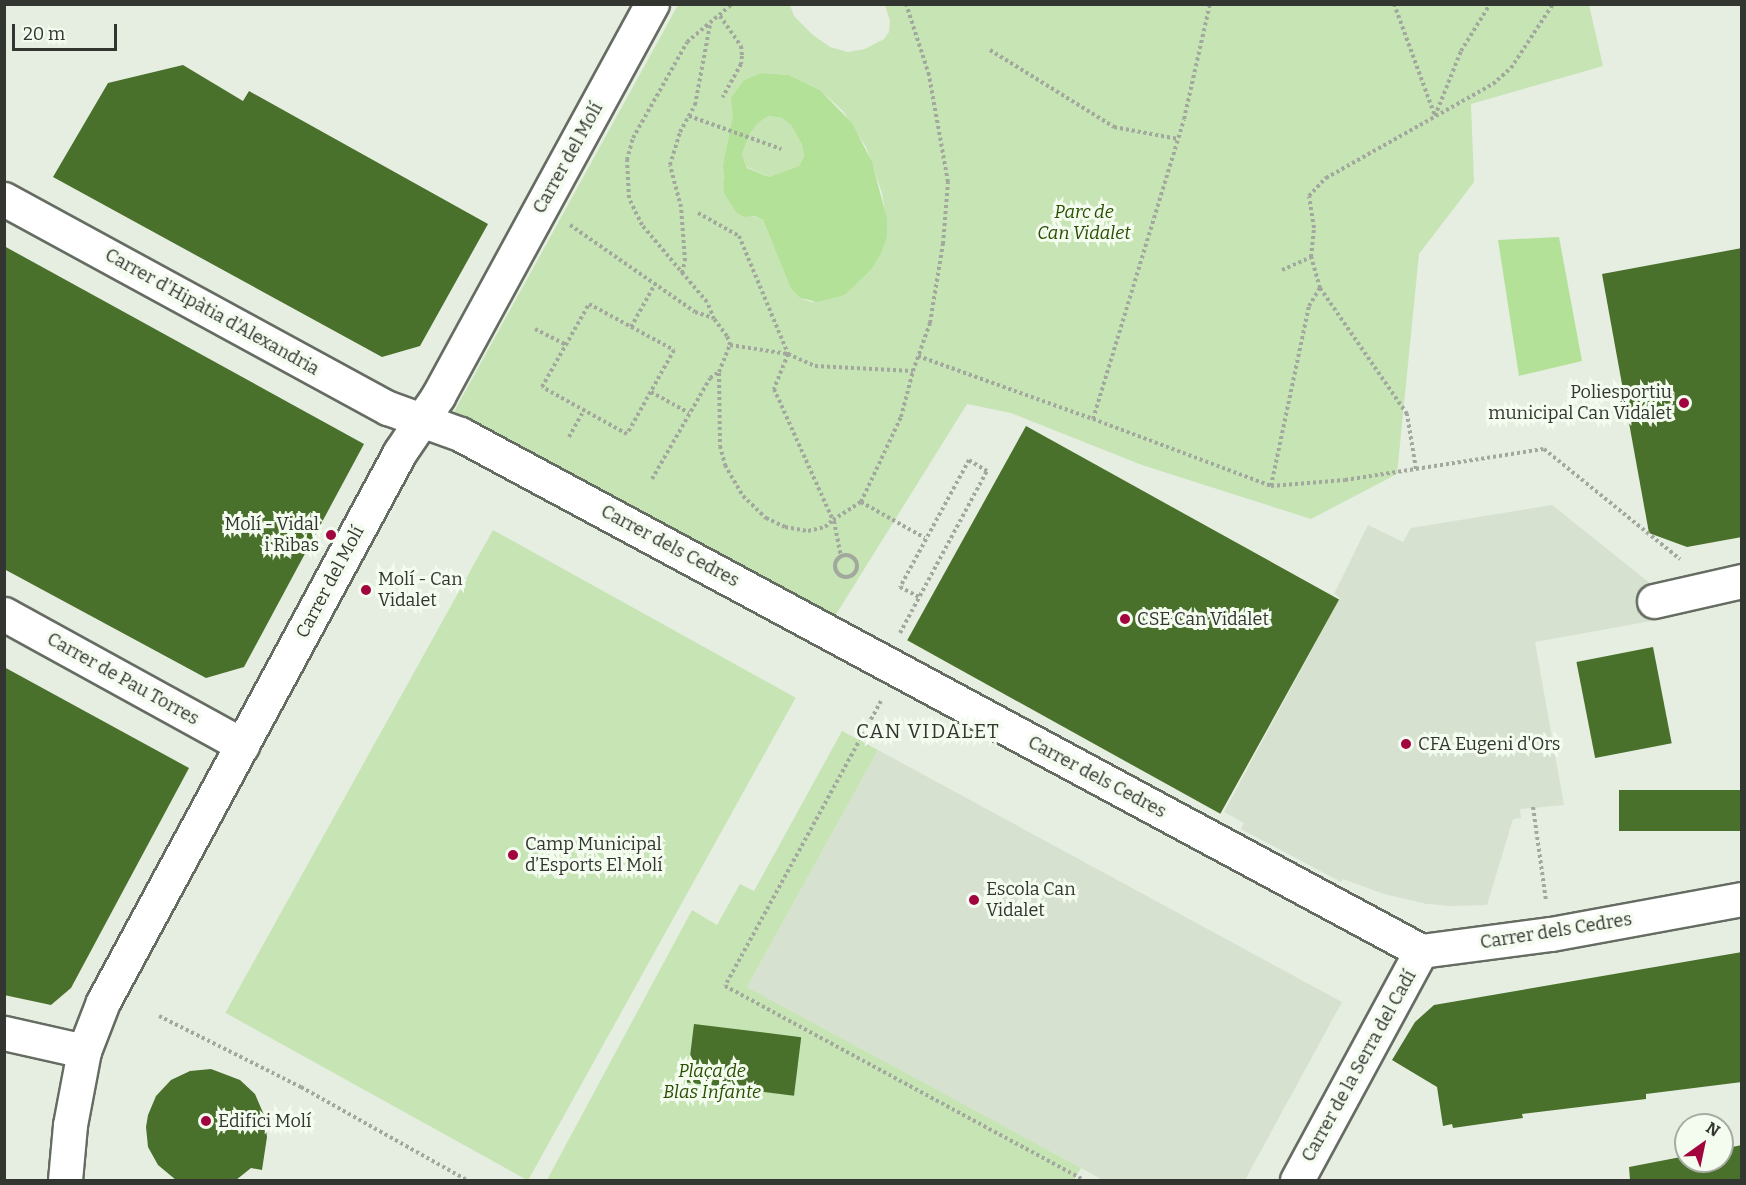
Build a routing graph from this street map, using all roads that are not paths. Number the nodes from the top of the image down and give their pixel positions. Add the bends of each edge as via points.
1 (652, 4) edge
2 (4, 199) edge
3 (422, 420) junction
4 (1742, 581) edge
5 (1654, 601) dead end
6 (4, 614) edge
7 (242, 745) junction
8 (1742, 899) edge
9 (1421, 951) junction
10 (4, 1033) edge
11 (84, 1051) junction
12 (65, 1180) edge
13 (1296, 1180) edge

1 - 3 street, Carrer del Molí
2 - 3 street, Carrer d'Hipàtia d'Alexandria via 388,408
3 - 7 street, Carrer del Molí via 400,452
3 - 9 street, Carrer dels Cedres via 460,434
4 - 5 street
6 - 7 street, Carrer de Pau Torres
7 - 11 street, Carrer del Molí via 103,1002
8 - 9 street, Carrer dels Cedres via 1551,934
9 - 13 street, Carrer de la Serra del Cadí
10 - 11 street
11 - 12 street, Carrer del Molí via 70,1125

